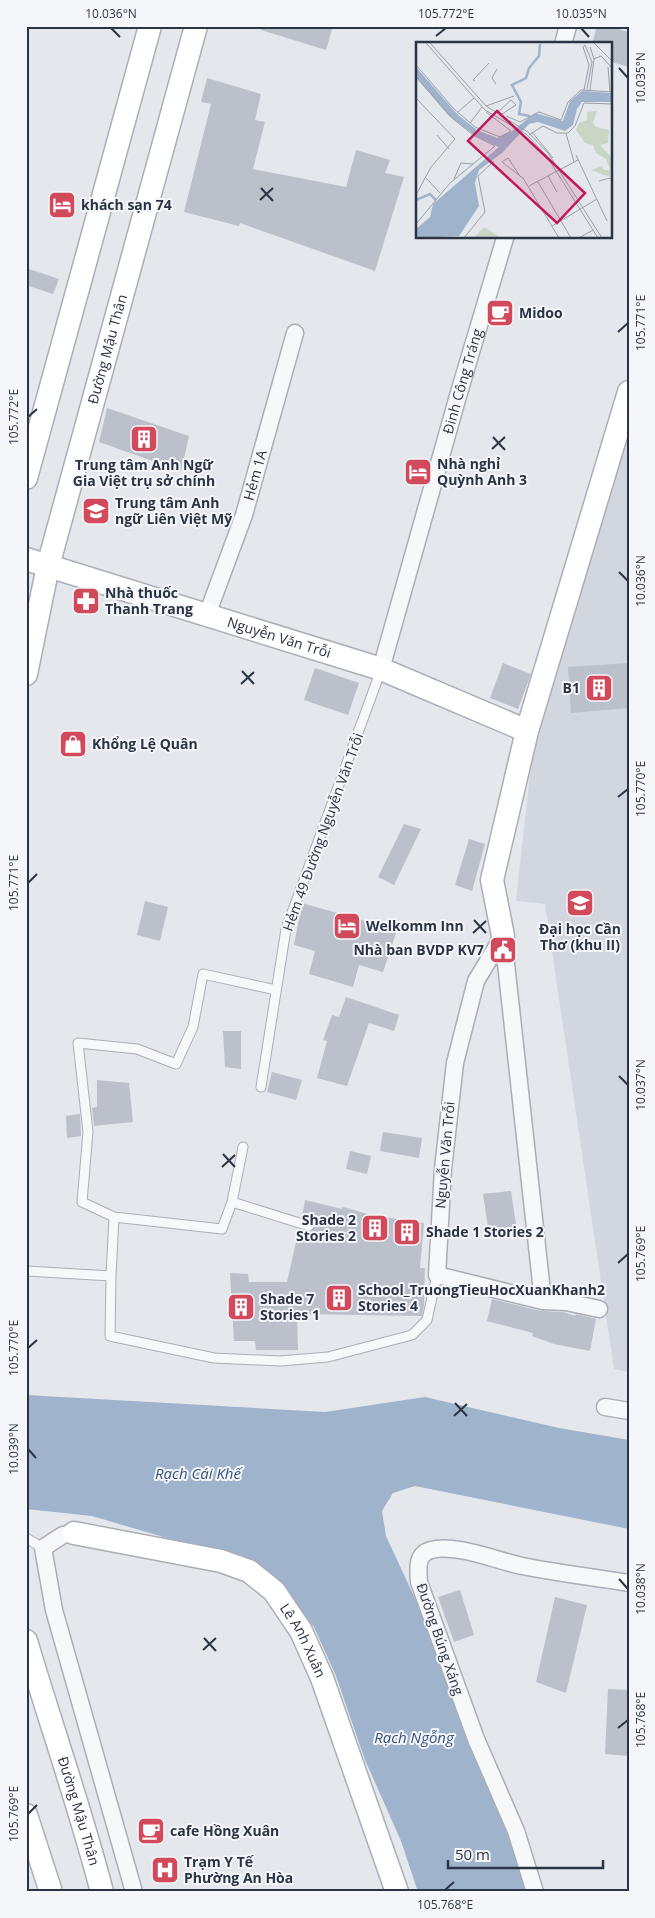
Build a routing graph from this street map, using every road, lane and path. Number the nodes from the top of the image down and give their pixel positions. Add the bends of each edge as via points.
1 (150, 26) edge
2 (196, 26) edge
3 (568, 26) edge
4 (563, 42) edge
5 (505, 239) edge
6 (295, 333) dead end
7 (629, 392) edge
8 (26, 478) edge
9 (26, 559) edge
10 (48, 566) junction
11 (207, 615) junction
12 (381, 669) junction
13 (26, 674) edge
14 (528, 731) junction
15 (503, 936) junction
16 (276, 990) junction
17 (261, 1087) dead end
18 (243, 1147) dead end
19 (232, 1202) junction
20 (114, 1217) junction
21 (309, 1226) dead end
22 (26, 1271) edge
23 (437, 1275) junction
24 (111, 1276) junction
25 (543, 1301) junction
26 (599, 1309) dead end
27 (605, 1407) dead end
28 (629, 1411) edge
29 (74, 1533) joint
30 (26, 1538) edge
31 (43, 1548) junction
32 (629, 1583) edge
33 (26, 1641) edge
34 (26, 1815) edge
35 (51, 1892) edge
36 (102, 1892) edge
37 (134, 1892) edge
38 (397, 1892) edge
39 (535, 1892) edge

1 - 8 street
2 - 10 street, Đường Mậu Thân
3 - 4 street
5 - 12 street, Đinh Công Tráng
6 - 11 street, Hẻm 1A via 244,515
7 - 14 street
9 - 10 street, Nguyễn Văn Trỗi
10 - 11 street, Nguyễn Văn Trỗi
10 - 13 street, Đường Mậu Thân
11 - 12 street, Nguyễn Văn Trỗi
12 - 14 street, Nguyễn Văn Trỗi
12 - 16 lane, Hẻm 49 Đường Nguyễn Văn Trỗi via 286,929
14 - 15 street via 492,880
15 - 23 street, Nguyễn Văn Trỗi via 476,981 455,1063 443,1169
15 - 25 street
16 - 17 lane, Hẻm 49 Đường Nguyễn Văn Trỗi
16 - 20 lane via 203,974 193,1028 176,1064 137,1049 78,1043 88,1132 82,1202
18 - 19 lane
19 - 20 lane via 222,1229
19 - 21 lane
20 - 24 lane
22 - 24 lane
23 - 24 lane via 427,1320 412,1335 328,1357 280,1361 214,1358 110,1336
23 - 25 street
25 - 26 street
27 - 28 street
29 - 31 street via 63,1535
29 - 38 street, Lê Anh Xuân via 221,1561 249,1571 274,1591 301,1631 322,1678
30 - 31 lane
31 - 37 street via 54,1610
32 - 39 street, Đường Búng Xáng via 522,1566 454,1549 430,1550 421,1556 417,1568 419,1582 476,1739 516,1831
33 - 36 street, Đường Mậu Thân
34 - 35 street

